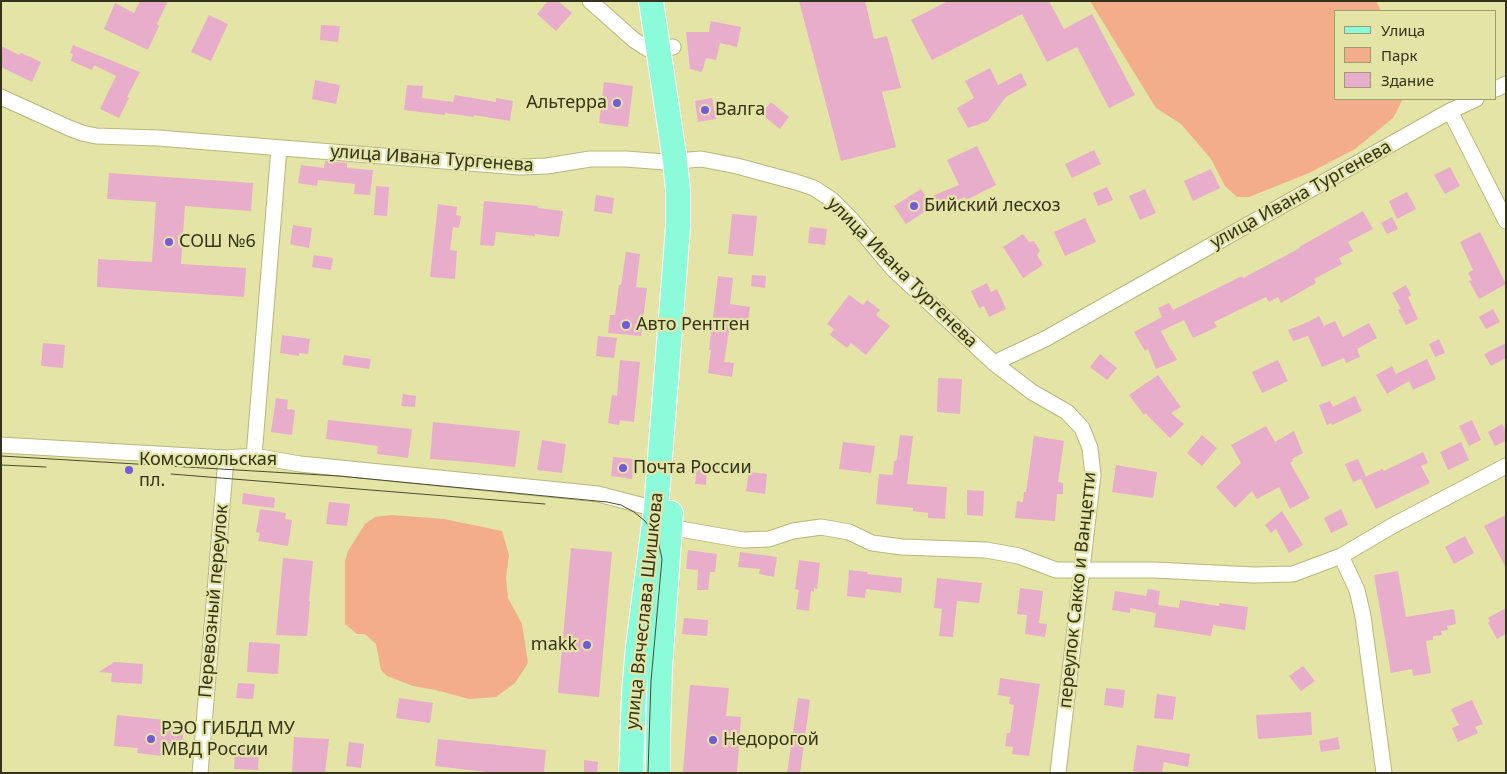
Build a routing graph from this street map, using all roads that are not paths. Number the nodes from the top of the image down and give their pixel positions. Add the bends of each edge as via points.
1 (590, 1) edge
2 (651, 1) edge
3 (666, 1) edge
4 (666, 48) junction
5 (1, 97) edge
6 (1474, 100) edge
7 (1450, 111) junction
8 (279, 148) junction
9 (683, 160) junction
10 (1506, 221) edge
11 (994, 364) junction
12 (2, 445) edge
13 (1, 449) edge
14 (254, 456) junction
15 (226, 458) junction
16 (1506, 466) edge
17 (663, 518) junction
18 (1341, 556) junction
19 (1083, 570) junction
20 (200, 773) edge
21 (631, 773) edge
22 (658, 773) edge
23 (1058, 773) edge
24 (1384, 773) edge

1 - 4 street via 648,49
2 - 4 main road, улица Вячеслава Шишкова
3 - 4 main road, улица Вячеслава Шишкова
4 - 9 main road, улица Вячеслава Шишкова
5 - 8 street, улица Ивана Тургенева via 82,133 96,136
6 - 7 street, улица Ивана Тургенева
7 - 10 street
7 - 11 street, улица Ивана Тургенева via 1045,339
8 - 9 street, улица Ивана Тургенева via 519,167 590,159
8 - 14 street
9 - 11 street, улица Ивана Тургенева via 712,160 814,188 851,218 893,269
9 - 17 main road, улица Вячеслава Шишкова via 693,190 693,227
11 - 19 street, переулок Сакко и Ванцетти via 1032,392 1067,412 1082,428 1090,448 1093,475
12 - 13 street
12 - 15 street
14 - 15 street
14 - 17 street via 300,464 598,494
15 - 20 street, Перевозный переулок
16 - 18 street
17 - 19 street via 744,540 769,539 793,530 821,527 850,532 872,543 986,550 1019,556 1056,570
17 - 21 main road, улица Вячеслава Шишкова via 637,661
17 - 22 main road, улица Вячеслава Шишкова
18 - 19 street via 1293,574
18 - 24 street via 1357,590 1363,616
19 - 23 street, переулок Сакко и Ванцетти

